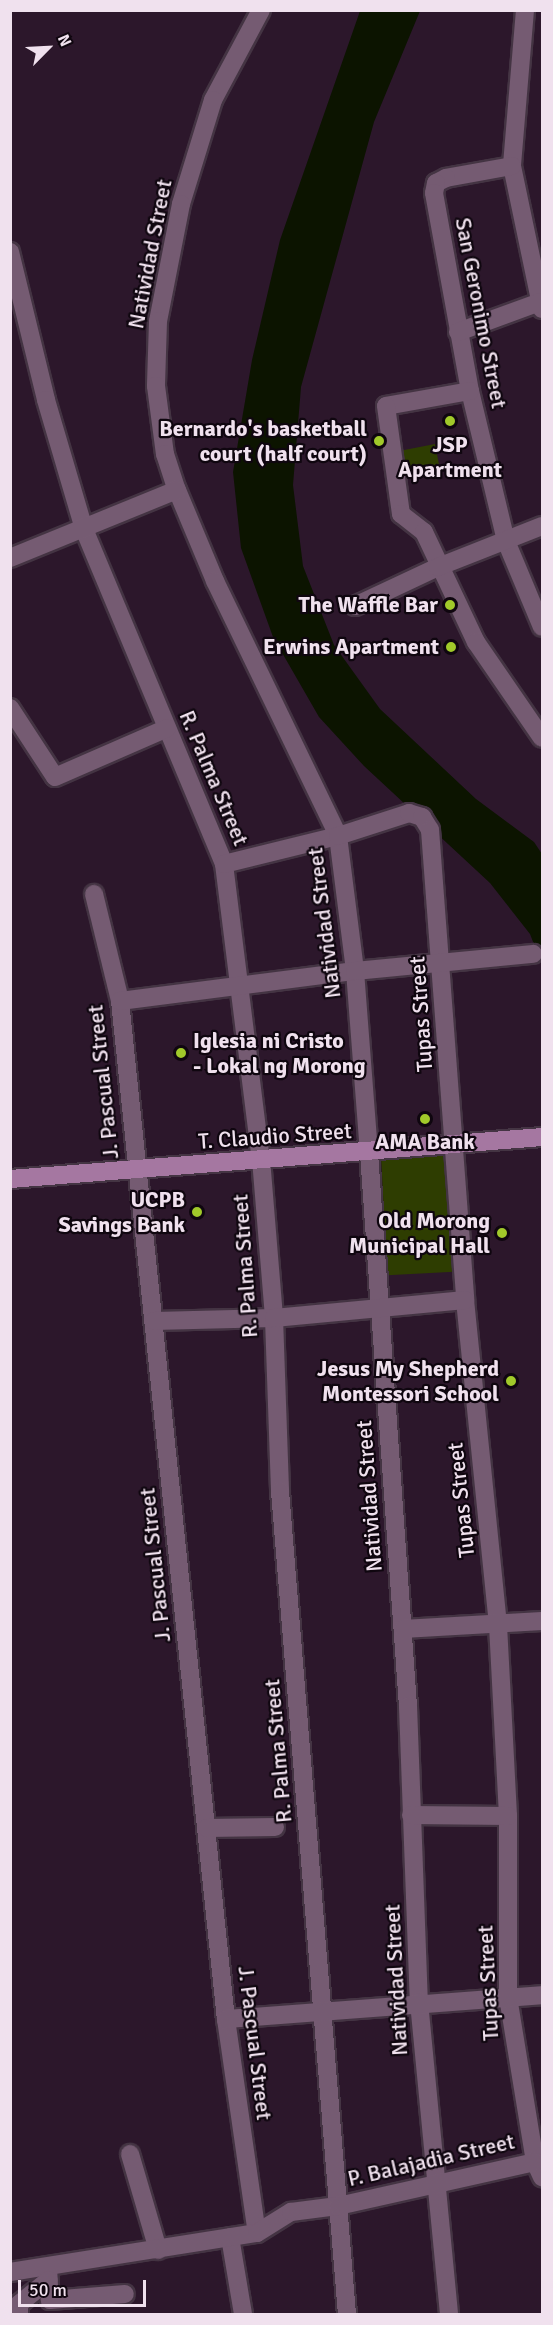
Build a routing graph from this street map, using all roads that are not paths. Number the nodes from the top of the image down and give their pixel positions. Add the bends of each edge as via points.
1 (261, 10) edge
2 (525, 10) edge
3 (512, 166) junction
4 (10, 252) edge
5 (541, 306) edge
6 (458, 332) junction
7 (470, 391) junction
8 (177, 490) junction
9 (543, 526) edge
10 (84, 529) junction
11 (506, 541) junction
12 (10, 558) edge
13 (438, 567) junction
14 (355, 606) dead end
15 (543, 627) edge
16 (10, 708) edge
17 (167, 728) junction
18 (543, 738) edge
19 (338, 837) junction
20 (224, 864) junction
21 (94, 894) dead end
22 (533, 954) dead end
23 (442, 964) junction
24 (355, 971) junction
25 (242, 987) junction
26 (120, 1001) junction
27 (541, 1137) edge
28 (454, 1143) junction
29 (369, 1153) junction
30 (261, 1160) junction
31 (137, 1171) junction
32 (10, 1179) edge
33 (465, 1300) junction
34 (378, 1307) junction
35 (274, 1318) junction
36 (154, 1321) junction
37 (543, 1621) edge
38 (498, 1625) junction
39 (403, 1629) junction
40 (411, 1815) junction
41 (508, 1816) junction
42 (275, 1827) dead end
43 (207, 1828) junction
44 (543, 1995) edge
45 (508, 1997) junction
46 (419, 2002) junction
47 (324, 2012) junction
48 (225, 2019) junction
49 (130, 2154) dead end
50 (539, 2169) edge
51 (436, 2182) junction
52 (338, 2206) junction
53 (257, 2233) junction
54 (230, 2236) junction
55 (158, 2250) junction
56 (10, 2272) edge
57 (48, 2273) junction
58 (125, 2294) dead end
59 (19, 2314) edge
60 (243, 2314) edge
61 (347, 2314) edge
62 (449, 2314) edge

1 - 8 street, Natividad Street via 213,100 181,204 158,321 156,386 165,454
2 - 3 street
3 - 5 street
3 - 6 street, San Geronimo Street via 436,183 434,193
4 - 10 street, R. Palma Street via 46,400
5 - 6 street
6 - 7 street, San Geronimo Street
7 - 11 street, San Geronimo Street
7 - 13 street via 386,406 401,514 421,527
8 - 10 street
8 - 19 street, Natividad Street via 215,581
9 - 11 street
10 - 12 street
10 - 17 street, R. Palma Street
11 - 13 street
11 - 15 street, San Geronimo Street
13 - 14 street
13 - 18 street via 477,642
16 - 17 street via 55,777
17 - 20 street, R. Palma Street
19 - 20 street
19 - 23 street, Tupas Street via 409,813 422,817 430,830
19 - 24 street, Natividad Street
20 - 25 street, R. Palma Street
21 - 26 street, J. Pascual Street
22 - 23 street
23 - 24 street
23 - 28 street, Tupas Street
24 - 25 street
24 - 29 street, Natividad Street
25 - 26 street
25 - 30 street, R. Palma Street
26 - 31 street, J. Pascual Street
27 - 28 main road, T. Claudio Street
28 - 29 main road, T. Claudio Street
28 - 33 street, Tupas Street
29 - 30 main road, T. Claudio Street
29 - 34 street, Natividad Street
30 - 31 main road, T. Claudio Street
30 - 35 street, R. Palma Street
31 - 32 main road, T. Claudio Street
31 - 36 street, J. Pascual Street
33 - 34 street
33 - 38 street, Tupas Street
34 - 35 street
34 - 39 street, Natividad Street
35 - 36 street
35 - 47 street, R. Palma Street via 280,1491
36 - 43 street, J. Pascual Street
37 - 38 street
38 - 39 street
38 - 41 street, Tupas Street
39 - 40 street, Natividad Street
40 - 41 street
40 - 46 street, Natividad Street
41 - 45 street, Tupas Street
42 - 43 street
43 - 48 street, J. Pascual Street
44 - 45 street
45 - 46 street
45 - 50 street, Tupas Street
46 - 47 street
46 - 51 street, Natividad Street
47 - 48 street
47 - 52 street, R. Palma Street
48 - 53 street, J. Pascual Street
49 - 55 street
50 - 51 street, P. Balajadia Street
51 - 52 street, P. Balajadia Street
51 - 62 street, Natividad Street
52 - 53 street, P. Balajadia Street via 291,2212
52 - 61 street, R. Palma Street
53 - 54 street
54 - 55 street
54 - 60 street
55 - 57 street
56 - 57 street
57 - 58 street via 50,2300 56,2302
57 - 59 street via 19,2304

